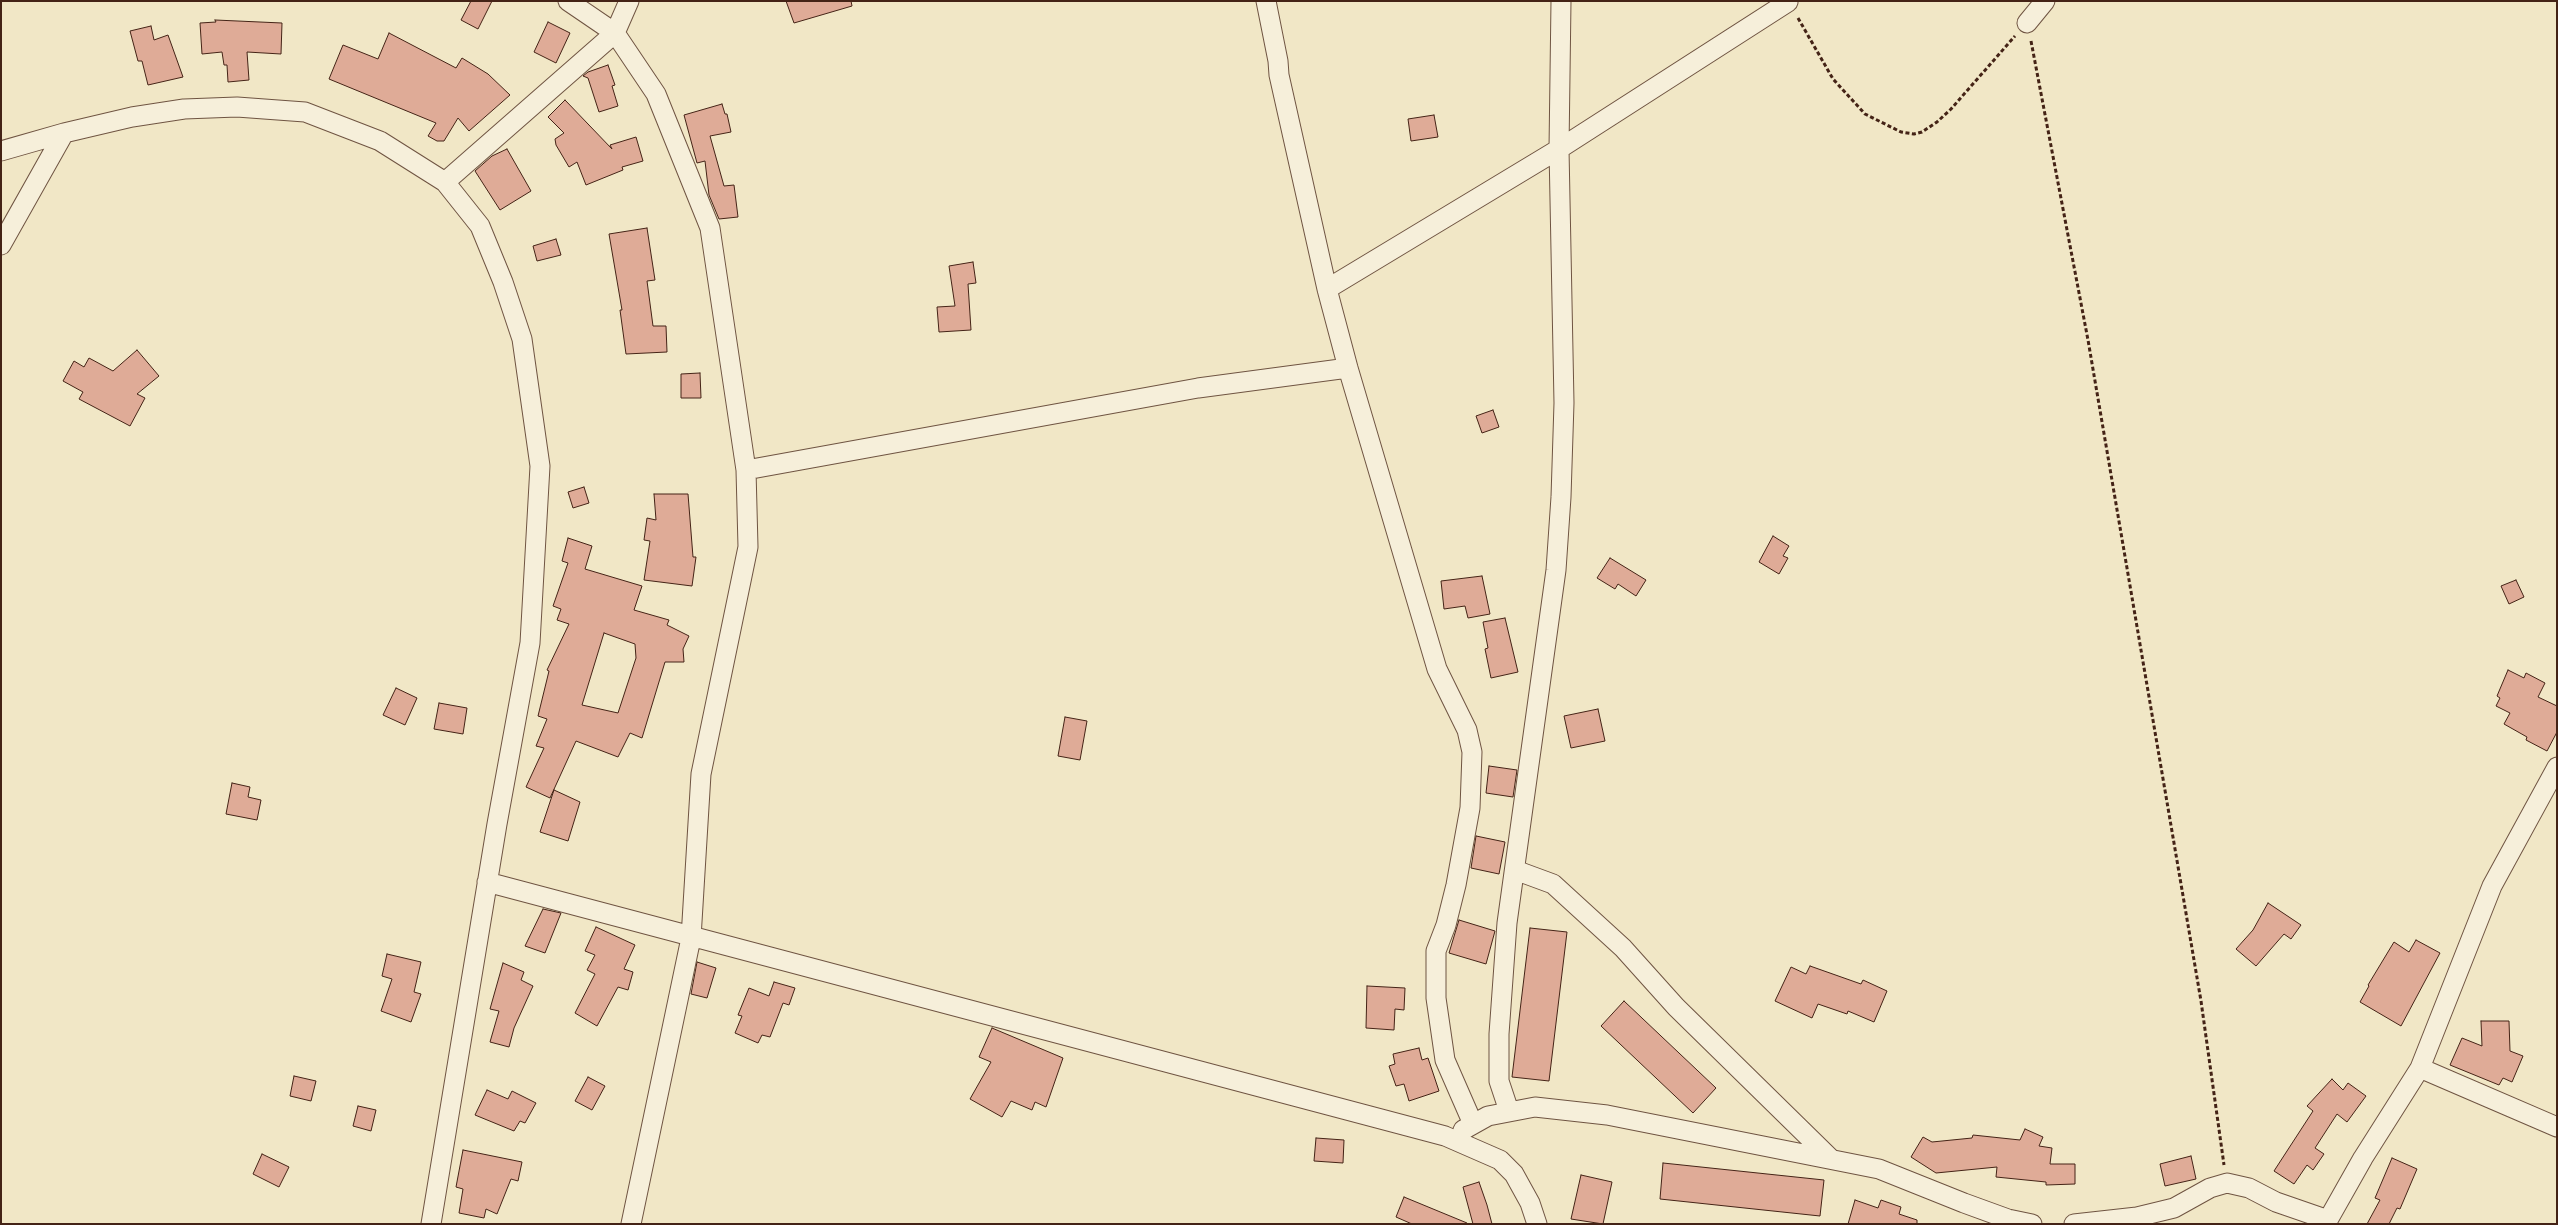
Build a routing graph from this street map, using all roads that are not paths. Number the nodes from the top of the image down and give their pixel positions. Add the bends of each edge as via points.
1 (568, 1) edge
2 (629, 1) edge
3 (1266, 1) edge
4 (1561, 1) edge
5 (2045, 1) edge
6 (1788, 2) edge
7 (2028, 23) road end
8 (615, 33) junction
9 (64, 133) junction
10 (1559, 149) junction
11 (1, 151) edge
12 (445, 182) junction
13 (1, 245) edge
14 (1327, 288) junction
15 (1348, 368) junction
16 (746, 470) junction
17 (2557, 768) edge
18 (1515, 870) junction
19 (488, 882) junction
20 (691, 938) junction
21 (2420, 1068) junction
22 (1509, 1111) junction
23 (1473, 1124) junction
24 (2557, 1127) edge
25 (1445, 1136) junction
26 (1831, 1159) junction
27 (2328, 1222) edge
28 (431, 1224) edge
29 (631, 1224) edge
30 (1537, 1224) edge
31 (2032, 1224) edge
32 (2074, 1224) edge

1 - 8 street
2 - 8 street
3 - 14 street via 1279,75
4 - 10 street
5 - 7 street
6 - 10 street
8 - 12 street
8 - 16 street via 656,94 710,228
9 - 11 street
9 - 12 street via 184,109 237,107 305,112 380,140
9 - 13 street
10 - 14 street
10 - 18 street via 1564,404 1557,552
12 - 19 street via 480,226 503,282 522,339 540,466 530,643
14 - 15 street
15 - 16 street via 1198,388
15 - 23 street via 1437,669 1467,730 1472,752 1472,792 1456,884 1436,951 1436,998 1445,1060
16 - 20 street via 748,547 701,774
17 - 21 street via 2492,886
18 - 22 street via 1507,923 1499,1034 1499,1080
18 - 26 street via 1553,884 1609,935 1676,1007
19 - 20 street
19 - 28 street
20 - 25 street
20 - 29 street
21 - 24 street
21 - 27 street via 2363,1158
22 - 23 street
22 - 26 street via 1535,1107 1607,1115
23 - 25 street
25 - 30 street via 1500,1160 1514,1174
26 - 31 street via 1879,1169 2008,1219
27 - 32 street via 2249,1188 2227,1183 2210,1188 2174,1208 2137,1217

